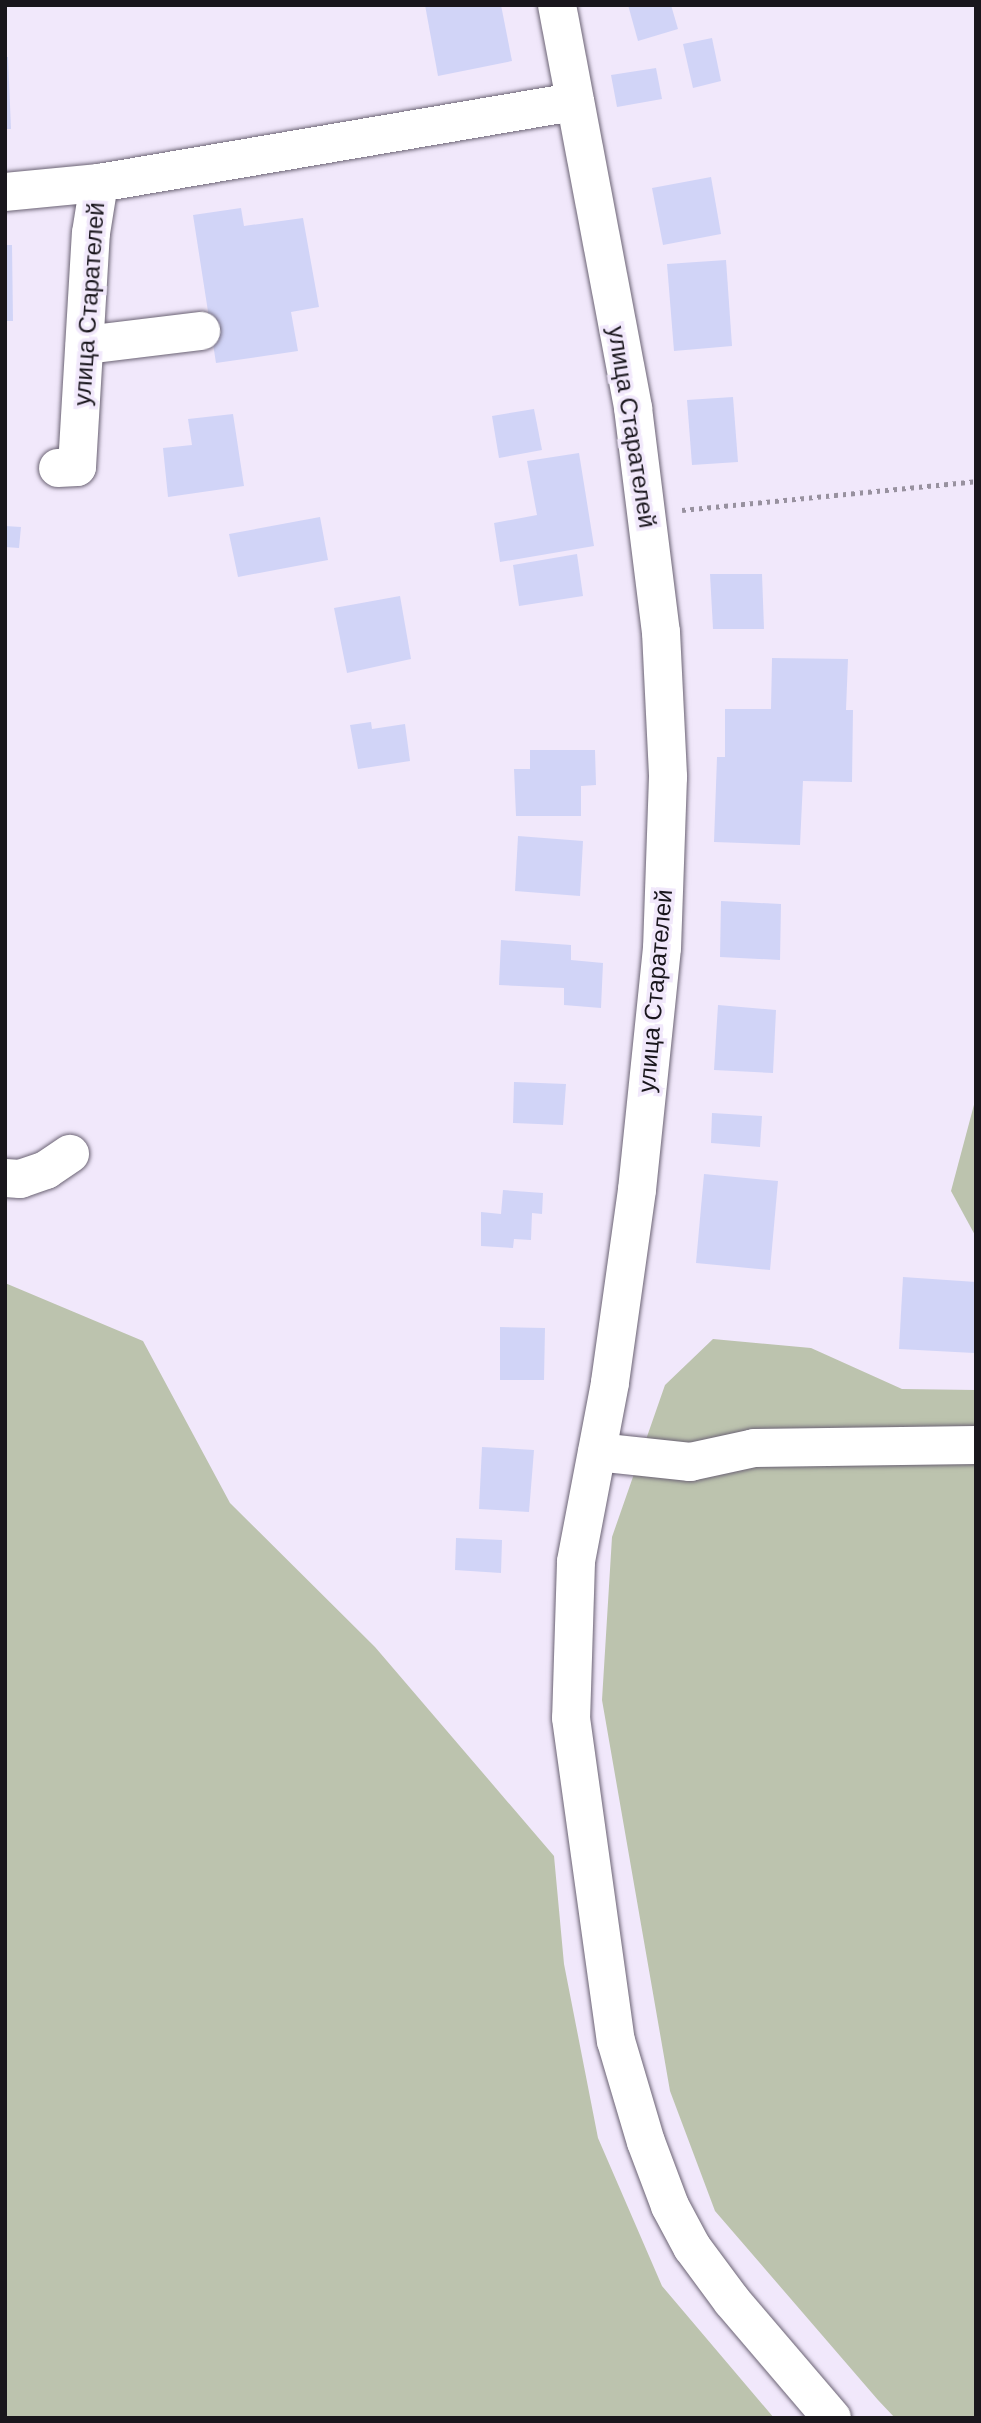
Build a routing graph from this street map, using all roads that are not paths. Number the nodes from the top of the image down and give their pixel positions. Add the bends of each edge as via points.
1 (557, 5) edge
2 (575, 102) junction
3 (99, 183) junction
4 (5, 192) edge
5 (201, 331) dead end
6 (85, 345) junction
7 (68, 468) dead end
8 (70, 1154) dead end
9 (5, 1178) edge
10 (976, 1445) edge
11 (597, 1452) junction
12 (832, 2418) edge

1 - 2 street, улица Старателей
2 - 3 street, улица Старателей
2 - 11 street, улица Старателей via 633,408 661,632 668,777 662,948 638,1190
3 - 4 street, улица Старателей
3 - 6 street, улица Старателей via 91,233
5 - 6 street
6 - 7 street, улица Старателей
8 - 9 street via 46,1170 20,1179
10 - 11 street via 754,1448 690,1462
11 - 12 street, улица Старателей via 576,1562 571,1718 616,2042 670,2206 692,2247

